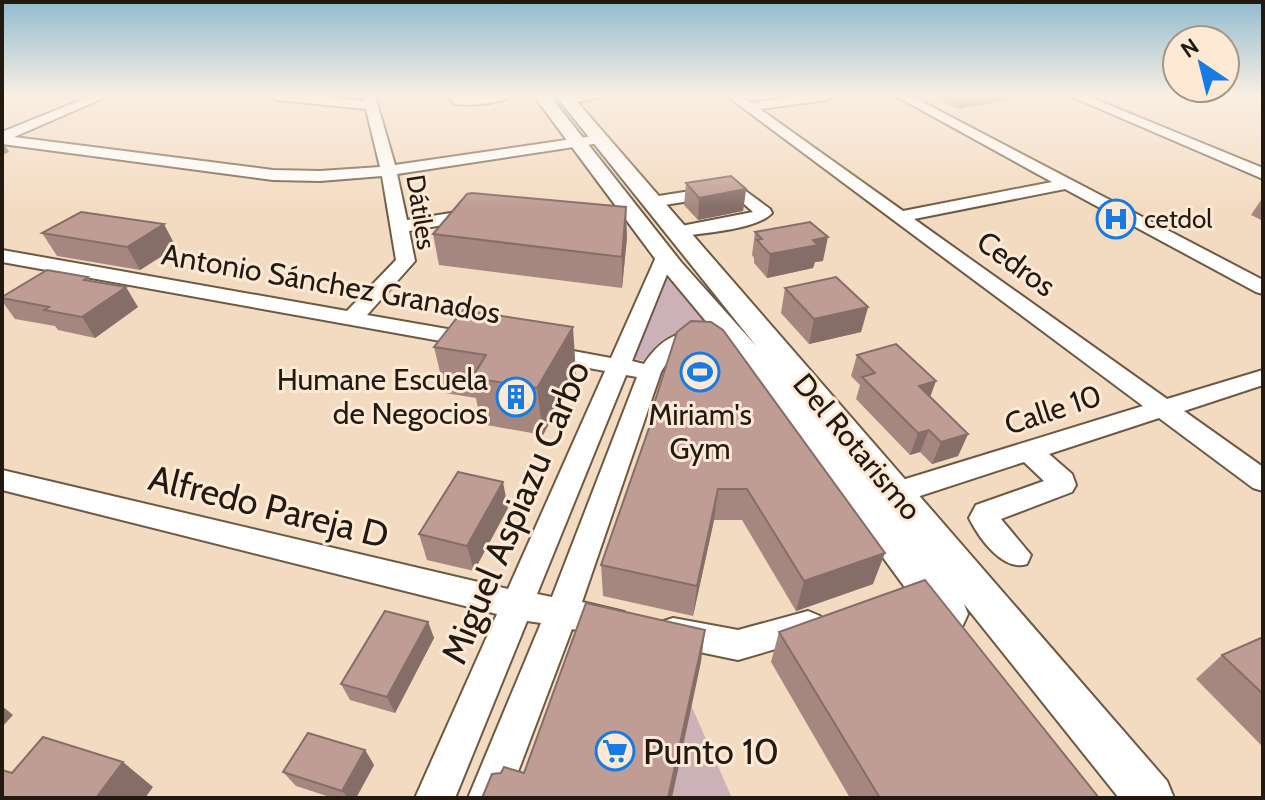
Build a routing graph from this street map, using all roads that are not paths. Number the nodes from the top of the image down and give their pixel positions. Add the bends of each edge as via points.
1 (379, 133) edge
2 (571, 133) edge
3 (595, 133) edge
4 (784, 133) edge
5 (972, 133) edge
6 (1166, 133) edge
7 (2, 139) edge
8 (600, 139) junction
9 (578, 142) junction
10 (389, 171) junction
11 (1263, 174) edge
12 (1066, 184) junction
13 (652, 202) junction
14 (492, 216) edge
15 (899, 217) junction
16 (399, 227) junction
17 (671, 244) junction
18 (2, 256) edge
19 (1263, 288) edge
20 (352, 318) junction
21 (493, 344) edge
22 (524, 349) edge
23 (749, 355) junction
24 (619, 367) junction
25 (650, 372) junction
26 (1263, 377) edge
27 (1163, 408) junction
28 (1029, 451) junction
29 (2, 480) edge
30 (1263, 481) edge
31 (879, 499) junction
32 (1016, 555) dead end
33 (517, 605) junction
34 (562, 612) junction
35 (836, 618) edge
36 (968, 640) edge
37 (435, 798) edge
38 (488, 798) edge
39 (1150, 798) edge

1 - 10 street, Dátiles
2 - 9 main road, Del Rotarismo
3 - 8 main road, Del Rotarismo
4 - 15 street, Cedros
5 - 12 street
6 - 11 street
7 - 10 street via 273,175
8 - 9 street
8 - 13 main road, Del Rotarismo
9 - 10 street
9 - 17 main road, Del Rotarismo via 629,221
10 - 16 street, Dátiles
12 - 15 street
12 - 19 street
13 - 17 main road, Del Rotarismo
13 - 17 street via 736,189 764,213
14 - 16 street
15 - 27 street, Cedros
16 - 20 street, Dátiles via 406,261
17 - 23 main road, Del Rotarismo
17 - 24 street, Miguel Aspiazu Carbo
17 - 31 main road, Del Rotarismo
18 - 20 street, Antonio Sánchez Granados
20 - 21 street, Antonio Sánchez Granados
22 - 24 street, Antonio Sánchez Granados
23 - 25 street via 712,337 687,337 667,346
23 - 31 main road, Del Rotarismo
24 - 25 street, Antonio Sánchez Granados
24 - 33 street, Miguel Aspiazu Carbo
25 - 34 street
26 - 27 street, Calle 10
27 - 28 street, Calle 10
27 - 30 street, Cedros
28 - 31 street, Calle 10
28 - 32 street via 1062,485 983,518
29 - 33 street, Alfredo Pareja D
31 - 36 main road, Del Rotarismo via 907,586
31 - 39 main road, Del Rotarismo
33 - 34 street, Alfredo Pareja D
33 - 37 street, Miguel Aspiazu Carbo
34 - 35 street, Alfredo Pareja D via 738,645
34 - 38 street

